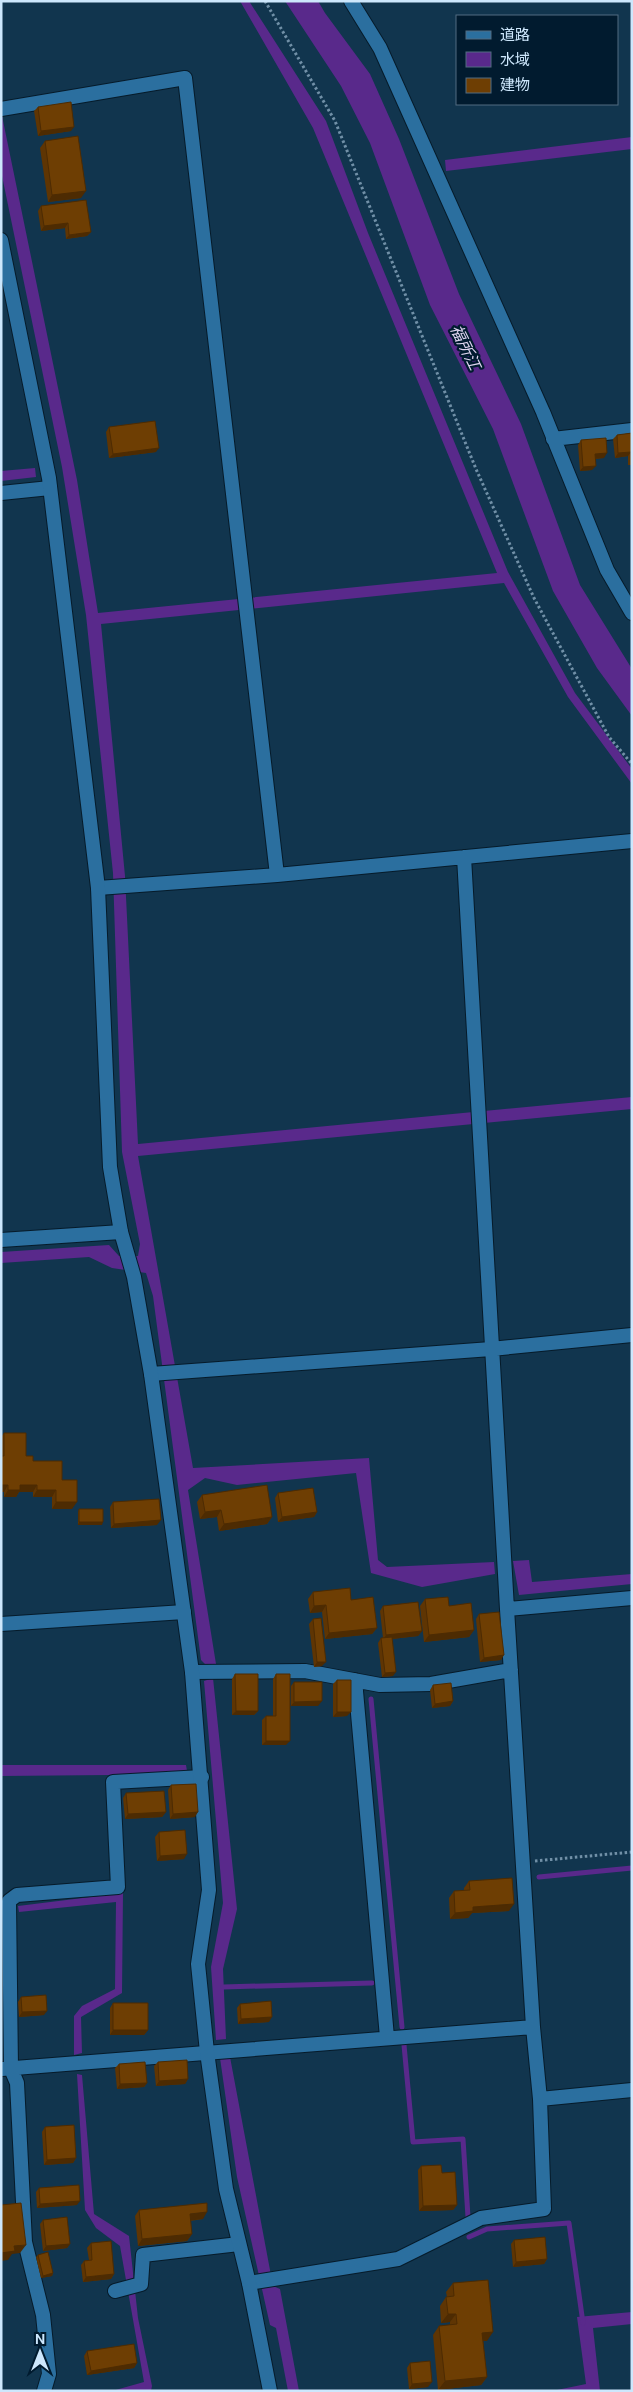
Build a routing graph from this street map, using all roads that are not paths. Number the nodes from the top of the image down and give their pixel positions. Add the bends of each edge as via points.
1 (351, 1) edge
2 (4, 108) edge
3 (1, 240) edge
4 (632, 430) edge
5 (553, 439) junction
6 (50, 488) junction
7 (1, 493) edge
8 (632, 613) edge
9 (632, 841) edge
10 (464, 857) junction
11 (277, 875) junction
12 (98, 888) junction
13 (121, 1232) junction
14 (1, 1240) edge
15 (632, 1335) edge
16 (491, 1348) junction
17 (151, 1374) junction
18 (632, 1598) edge
19 (507, 1609) junction
20 (184, 1612) junction
21 (1, 1624) edge
22 (511, 1670) junction
23 (192, 1672) junction
24 (355, 1680) junction
25 (202, 1777) junction
26 (5, 1901) edge
27 (533, 2027) junction
28 (387, 2037) junction
29 (208, 2052) junction
30 (6, 2069) edge
31 (632, 2090) edge
32 (540, 2099) junction
33 (239, 2244) junction
34 (249, 2283) junction
35 (115, 2291) dead end
36 (44, 2391) edge
37 (270, 2391) edge

1 - 5 street via 380,48
2 - 11 street via 185,78
3 - 6 street
4 - 5 street
5 - 8 street via 607,570
6 - 7 street
6 - 12 street
9 - 10 street
10 - 11 street
10 - 16 street
11 - 12 street
12 - 13 street via 110,1168
13 - 14 street
13 - 17 street via 134,1277
15 - 16 street
16 - 17 street
16 - 19 street
17 - 20 street
18 - 19 street
19 - 22 street
20 - 21 street
20 - 23 street
22 - 24 street via 431,1684 380,1685
22 - 27 street
23 - 24 street via 305,1671
23 - 25 street
24 - 28 street
25 - 26 street via 113,1782 118,1887 17,1895
25 - 29 street via 209,1890 198,1964
26 - 30 street
27 - 28 street
27 - 32 street
28 - 29 street
29 - 30 street
29 - 33 street via 226,2189
30 - 36 street via 17,2083 26,2242 43,2315 49,2374
31 - 32 street
32 - 34 street via 544,2209 482,2218 398,2259
33 - 34 street
33 - 35 street via 143,2255 141,2284
34 - 37 street

